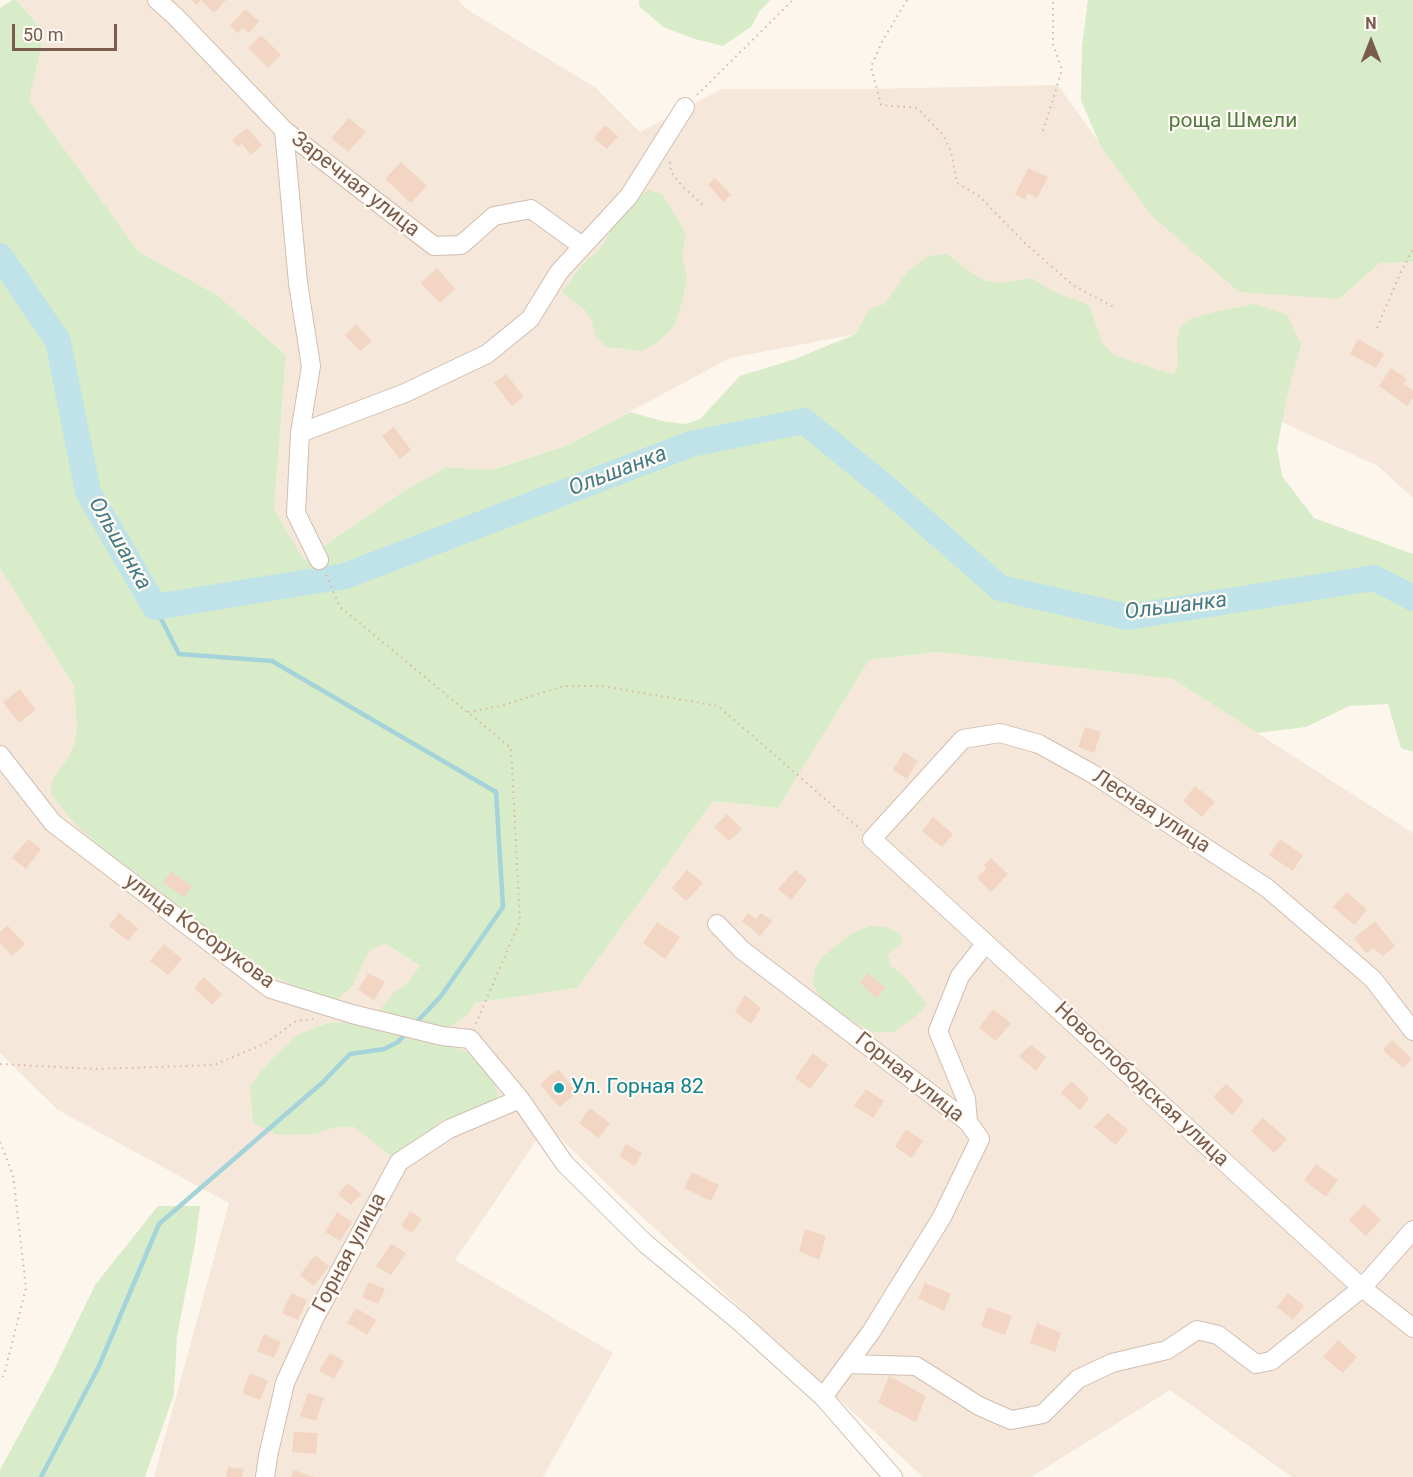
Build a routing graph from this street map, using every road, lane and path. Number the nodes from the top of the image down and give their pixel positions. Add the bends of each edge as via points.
1 (157, 0) edge
2 (793, 0) edge
3 (907, 0) edge
4 (1053, 0) edge
5 (685, 107) joint
6 (284, 130) junction
7 (1043, 131) dead end
8 (669, 154) dead end
9 (704, 206) dead end
10 (582, 246) junction
11 (1413, 249) edge
12 (1114, 307) dead end
13 (1377, 328) dead end
14 (300, 433) junction
15 (319, 561) dead end
16 (332, 590) dead end
17 (466, 712) junction
18 (0, 755) edge
19 (872, 839) junction
20 (717, 924) dead end
21 (986, 943) junction
22 (318, 1018) dead end
23 (1413, 1031) edge
24 (470, 1040) junction
25 (0, 1064) edge
26 (520, 1099) junction
27 (968, 1122) junction
28 (0, 1142) edge
29 (1413, 1230) edge
30 (1362, 1288) junction
31 (1413, 1328) edge
32 (848, 1364) junction
33 (0, 1380) edge
34 (823, 1397) junction
35 (266, 1477) edge
36 (893, 1477) edge

1 - 6 street, Заречная улица
2 - 5 path
3 - 12 path via 871,67 881,105 917,108 943,135 951,151 957,183 979,196 1074,286
4 - 7 path via 1053,44 1062,70
5 - 10 street via 629,196
6 - 10 street, Заречная улица via 434,246 461,245 494,216 531,209
6 - 14 street via 298,283 311,366
8 - 9 path via 671,172
10 - 14 street via 559,272 530,319 488,354 405,393
11 - 13 path
14 - 15 street via 296,513
16 - 17 path via 340,607
17 - 19 path via 564,686 602,686 718,706
17 - 24 path via 511,748 520,921
18 - 24 street, улица Косорукова via 53,823 271,989 352,1014
19 - 21 street, Новослободская улица
19 - 23 street, Лесная улица via 963,739 1000,733 1039,744 1268,888 1373,979
20 - 27 street, Горная улица via 742,950
21 - 27 street via 960,976 938,1031 966,1099
21 - 30 street, Новослободская улица
22 - 25 path via 296,1022 264,1044 214,1065 96,1069
24 - 26 street
26 - 34 street via 565,1164 638,1237
26 - 35 street, Горная улица via 449,1130 399,1162 314,1320 285,1383
27 - 32 street, Горная улица via 980,1139 942,1217
28 - 33 path via 13,1175 26,1288
29 - 30 street
30 - 31 street, Новослободская улица
30 - 32 street via 1271,1361 1256,1364 1218,1335 1197,1330 1167,1350 1112,1362 1078,1379 1044,1414 1011,1420 979,1406 916,1366
32 - 34 street, Горная улица
34 - 36 street

